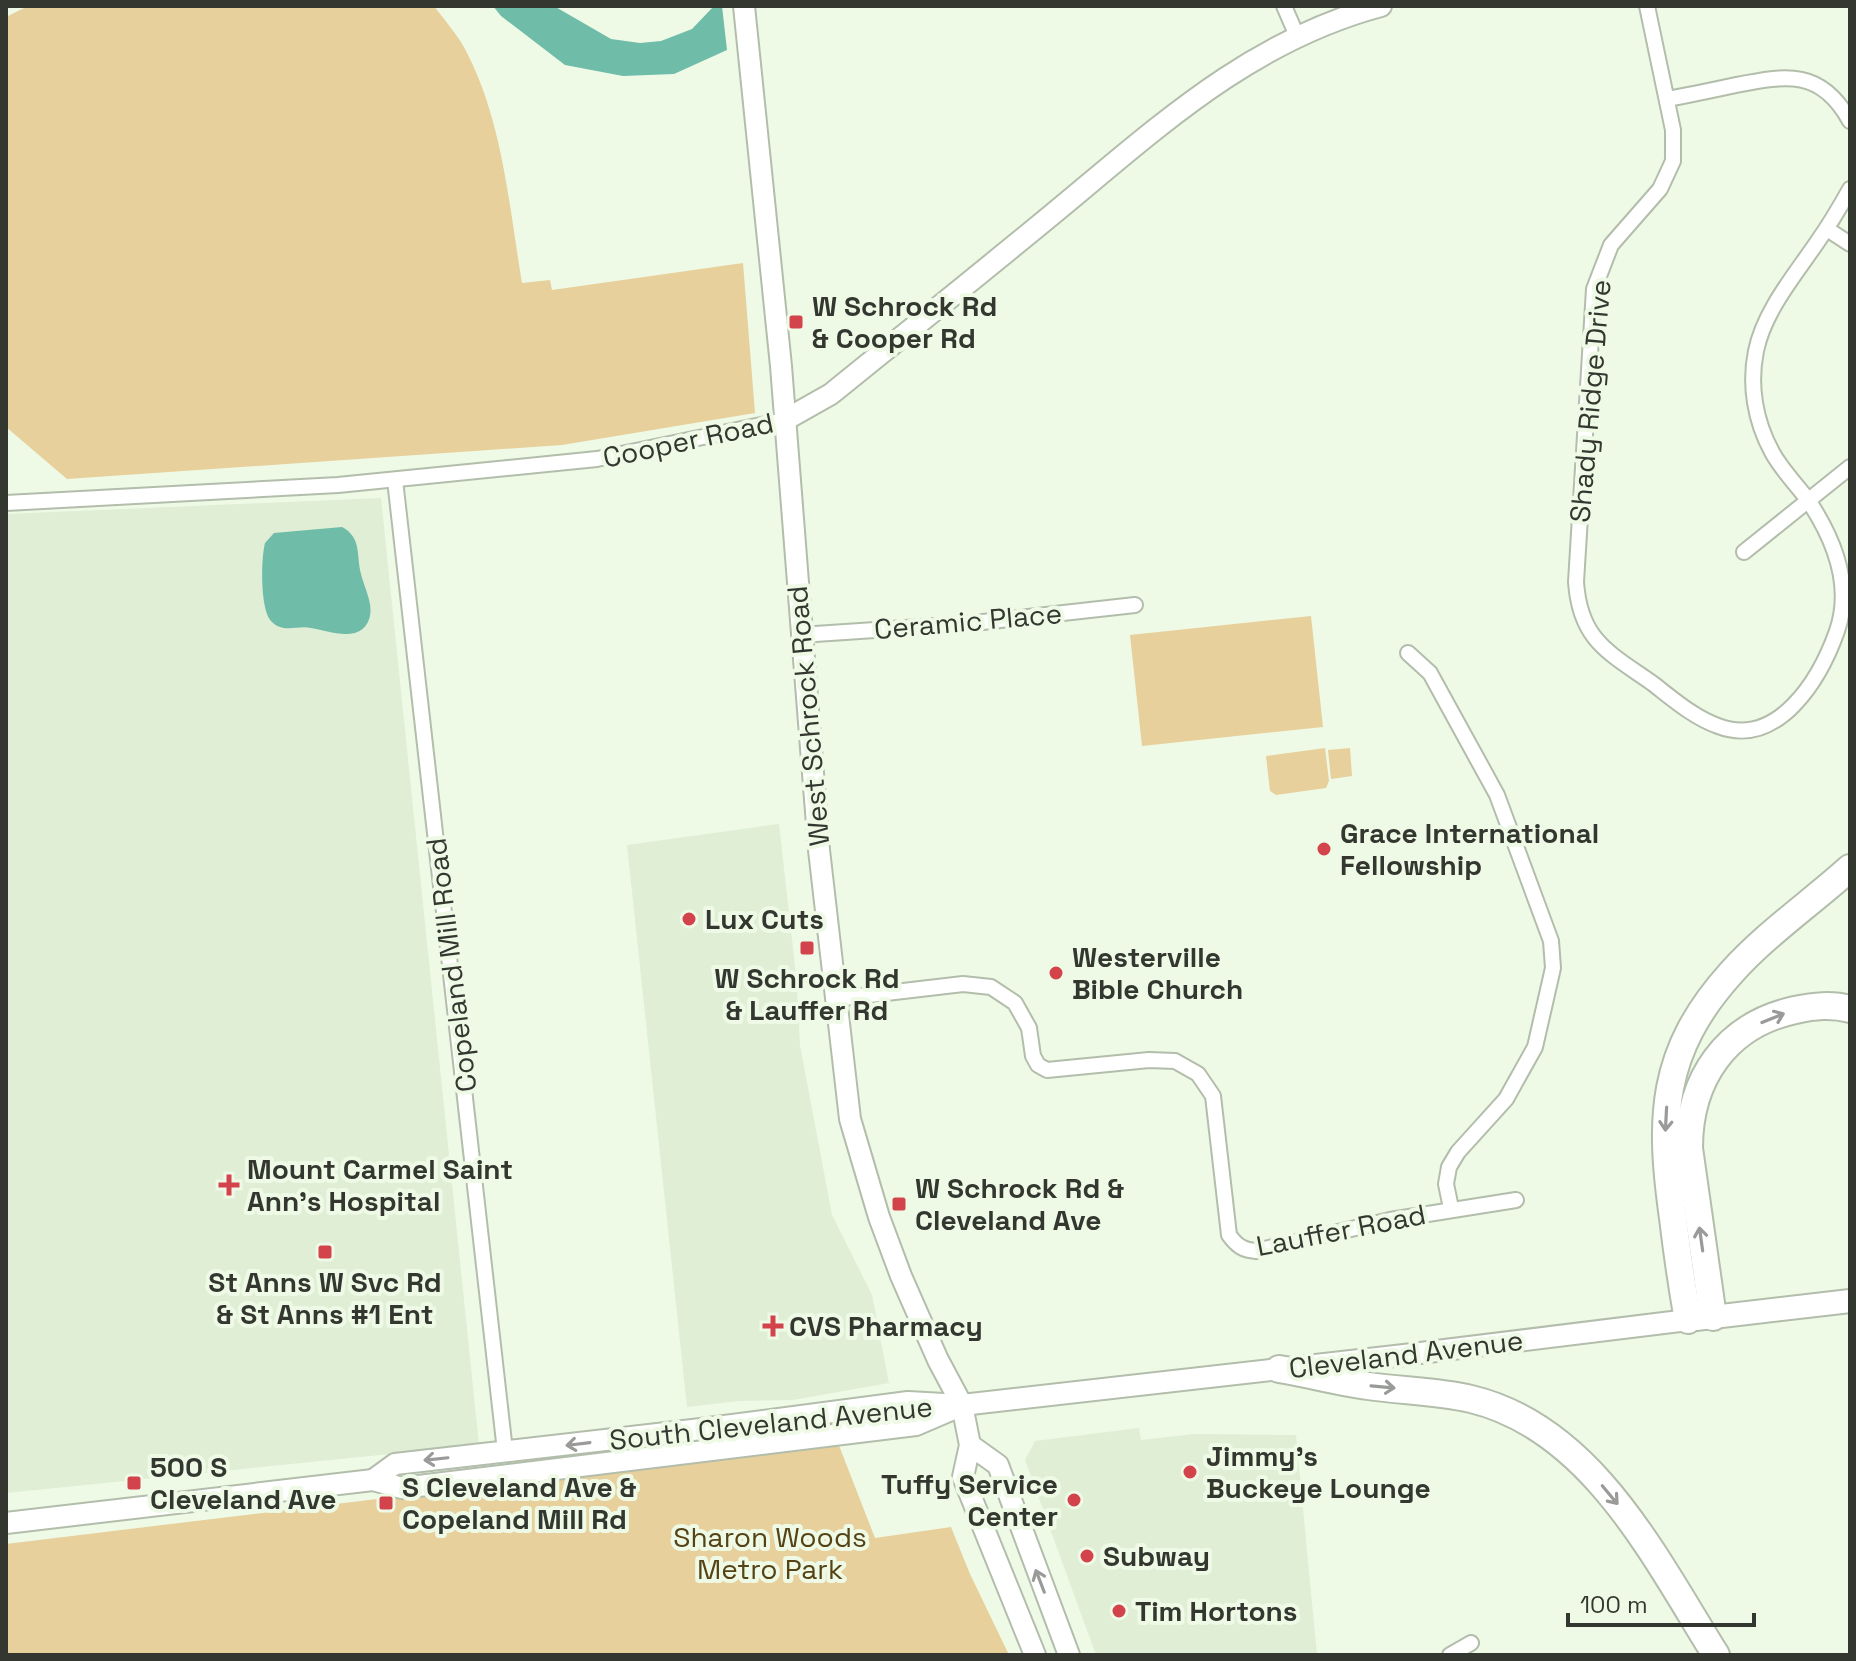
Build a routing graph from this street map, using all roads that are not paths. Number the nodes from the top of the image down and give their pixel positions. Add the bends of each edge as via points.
1 (744, 6) edge
2 (1284, 6) edge
3 (1381, 6) edge
4 (1647, 6) edge
5 (1297, 36) junction
6 (1667, 99) junction
7 (1850, 121) edge
8 (1850, 189) edge
9 (1827, 229) junction
10 (1850, 244) edge
11 (785, 420) junction
12 (1850, 467) edge
13 (395, 480) junction
14 (1808, 501) junction
15 (6, 503) edge
16 (1744, 552) dead end
17 (1135, 605) dead end
18 (800, 635) junction
19 (1408, 653) dead end
20 (1850, 868) edge
21 (835, 999) junction
22 (1850, 1009) edge
23 (1516, 1200) dead end
24 (1451, 1208) junction
25 (1850, 1301) edge
26 (1700, 1318) junction
27 (1279, 1369) junction
28 (962, 1405) junction
29 (970, 1445) junction
30 (505, 1451) junction
31 (373, 1480) junction
32 (6, 1523) edge
33 (1471, 1643) dead end
34 (1035, 1655) edge
35 (1069, 1655) edge
36 (1450, 1655) edge
37 (1716, 1655) edge

1 - 11 main road, West Schrock Road
2 - 5 street
3 - 5 main road, Cooper Road
4 - 6 street, Shady Ridge Drive
5 - 11 main road, Cooper Road via 1193,100 831,394
6 - 7 street via 1779,77 1799,78 1819,85 1840,102
6 - 14 street, Shady Ridge Drive via 1673,161 1660,189 1611,245 1594,289 1576,582 1582,619 1595,639 1699,718 1735,731 1775,721 1808,689 1838,627 1843,586 1834,545
8 - 9 street, Shady Ridge Drive
9 - 10 street
9 - 14 street, Shady Ridge Drive via 1763,329 1753,372 1763,435
11 - 13 street, Cooper Road via 597,459
11 - 18 main road, West Schrock Road
12 - 14 street
13 - 15 street, Cooper Road
13 - 30 street, Copeland Mill Road
14 - 16 street
17 - 18 street, Ceramic Place
18 - 21 main road, West Schrock Road
19 - 24 street via 1430,673 1497,795 1551,941 1553,968 1535,1047 1506,1099 1449,1167
20 -> 26 highway via 1733,970 1693,1024 1676,1064 1667,1097 1666,1171
21 - 24 street, Lauffer Road via 963,984 991,987 1015,1003 1029,1028 1033,1056 1047,1070 1149,1060 1175,1061 1198,1074 1213,1096 1229,1235 1245,1250
21 - 28 main road, West Schrock Road via 850,1119 879,1217
26 -> 22 highway via 1689,1124 1710,1066 1728,1042 1757,1024 1821,1005
23 - 24 street, Lauffer Road
25 - 26 main road, Cleveland Avenue
26 - 27 main road, Cleveland Avenue
27 - 28 main road, Cleveland Avenue
27 -> 37 highway via 1473,1400 1550,1437 1573,1454 1634,1525
28 - 29 main road, West Schrock Road
28 -> 30 main road, South Cleveland Avenue via 908,1402
28 - 31 main road, South Cleveland Avenue via 916,1425 806,1440 402,1488
29 - 34 main road, West Schrock Road via 963,1477
35 -> 29 main road via 998,1465
30 -> 31 main road, South Cleveland Avenue via 395,1464
31 - 32 main road, South Cleveland Avenue
33 - 36 street

